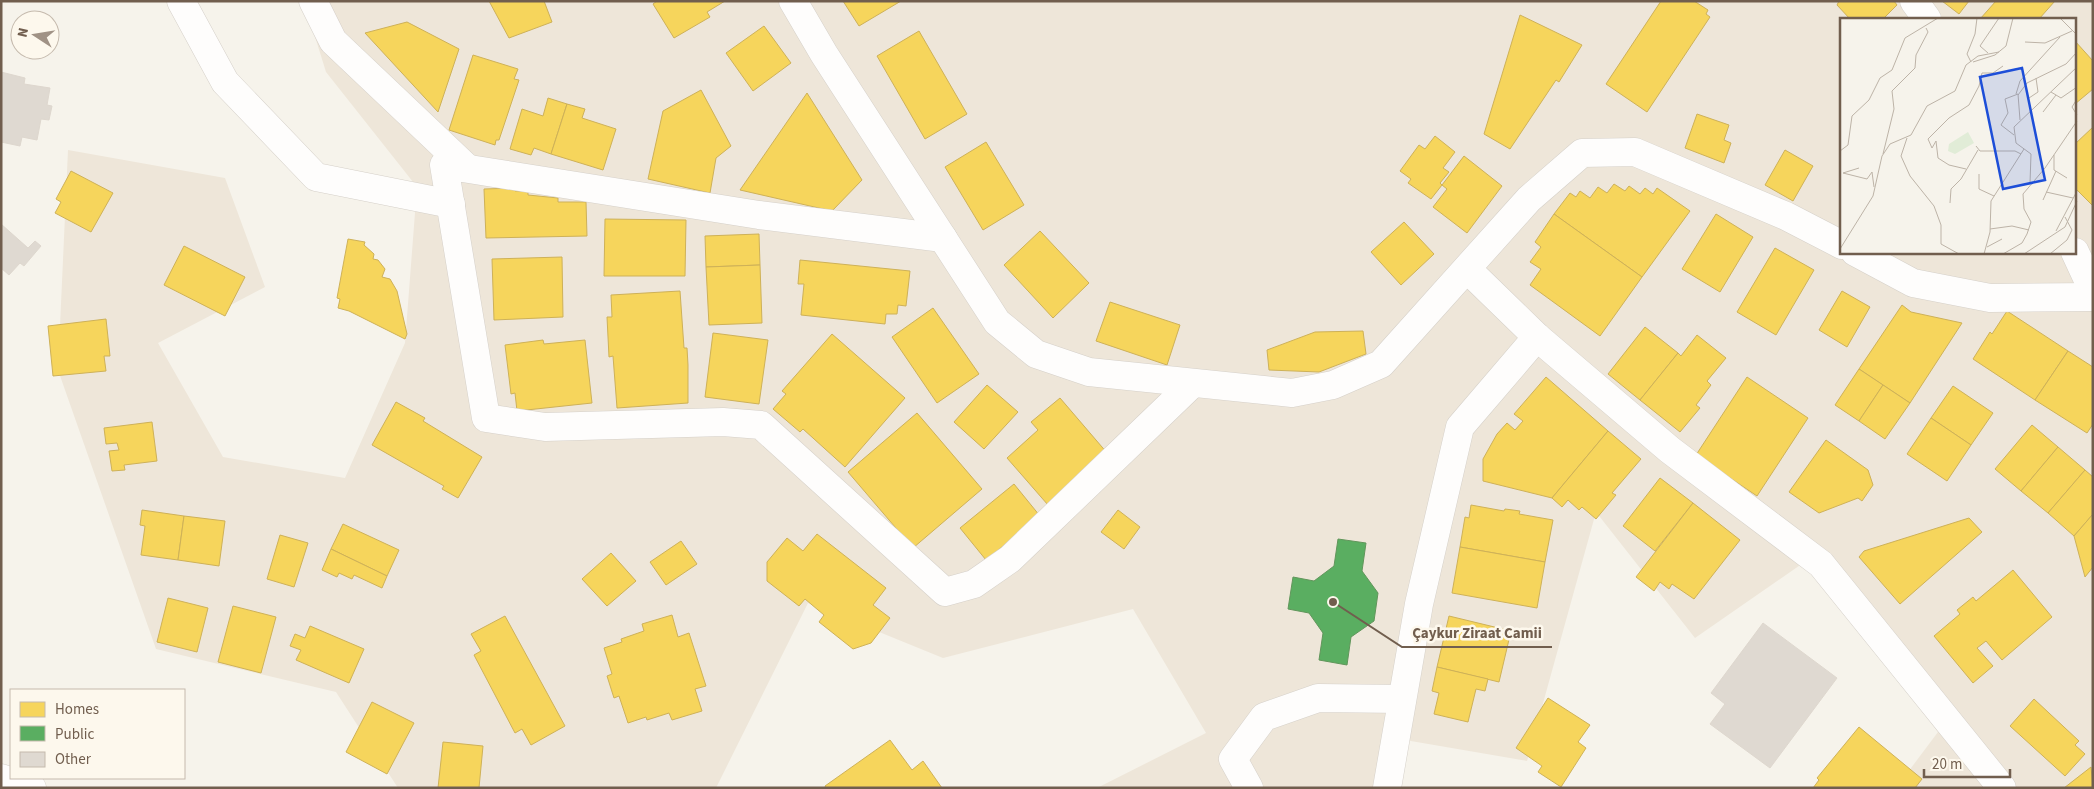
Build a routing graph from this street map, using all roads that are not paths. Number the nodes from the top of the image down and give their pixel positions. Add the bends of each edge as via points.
1 (181, 1) edge
2 (313, 1) edge
3 (793, 1) edge
4 (1914, 1) edge
5 (1926, 18) edge
6 (467, 168) junction
7 (451, 204) junction
8 (943, 238) junction
9 (1840, 245) edge
10 (1859, 254) edge
11 (2076, 254) edge
12 (1467, 269) junction
13 (2093, 291) edge
14 (2093, 297) edge
15 (1536, 337) junction
16 (1192, 384) junction
17 (1402, 699) junction
18 (1, 778) edge
19 (32, 788) edge
20 (1248, 788) edge
21 (1387, 788) edge
22 (2002, 788) edge

1 - 7 street via 225,82 316,177
2 - 6 street via 333,41
3 - 8 street
4 - 5 street
6 - 7 street via 444,165
6 - 8 street via 759,215
7 - 16 street via 486,418 545,427 723,422 761,425 945,592 974,584 1010,559
8 - 16 street via 997,322 1036,354 1089,372
9 - 12 street via 1786,216 1635,152 1582,153 1529,199
10 - 14 street via 1913,284 1990,298
11 - 13 street
12 - 15 street
12 - 16 street via 1381,364 1333,385 1292,393
15 - 17 street via 1460,427 1419,604
15 - 22 street via 1670,450 1821,564
17 - 20 street via 1318,698 1264,717 1233,759
17 - 21 street
18 - 19 street

